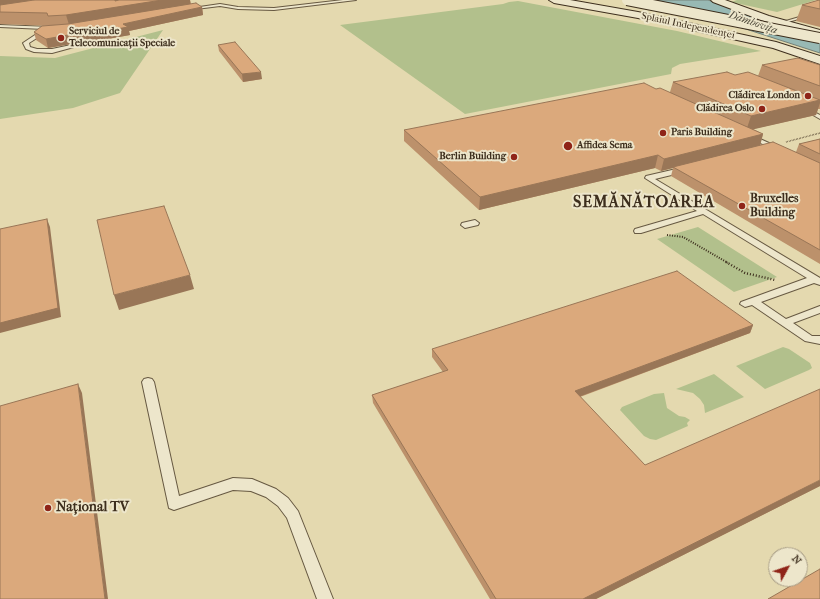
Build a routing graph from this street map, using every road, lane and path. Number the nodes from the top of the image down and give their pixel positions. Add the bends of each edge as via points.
1 (354, 0) edge
2 (554, 0) edge
3 (605, 0) edge
4 (627, 0) edge
5 (716, 0) edge
6 (179, 11) edge
7 (820, 12) edge
8 (781, 22) junction
9 (0, 26) edge
10 (44, 32) junction
11 (53, 32) edge
12 (820, 33) edge
13 (820, 38) edge
14 (776, 45) junction
15 (71, 47) edge
16 (820, 60) edge
17 (820, 133) edge
18 (745, 134) edge
19 (772, 146) junction
20 (756, 150) edge
21 (785, 152) edge
22 (695, 166) edge
23 (704, 211) junction
24 (475, 223) dead end
25 (465, 225) dead end
26 (638, 231) joint
27 (817, 280) edge
28 (791, 287) junction
29 (820, 309) edge
30 (785, 323) junction
31 (820, 340) edge
32 (148, 382) dead end
33 (325, 599) edge

1 - 6 lane via 274,9 220,5
2 - 14 main road, Splaiul Independenței via 679,23
3 - 14 main road via 671,14
4 - 13 main road, bridge
5 - 8 main road
7 - 8 lane
8 - 12 main road
9 - 10 lane via 49,28
10 - 11 lane
10 - 15 lane via 28,41 26,45 31,50 44,52
14 - 16 main road, Splaiul Independenței
17 - 19 path
18 - 19 lane
19 - 20 lane
19 - 21 lane
22 - 23 lane via 649,178
23 - 26 lane
23 - 27 lane
24 - 25 lane
26 - 28 path via 683,237 746,273 779,280
27 - 28 lane
28 - 30 lane via 749,302
29 - 30 lane
30 - 31 lane via 809,339
32 - 33 lane via 174,504 233,484 252,486 271,493 294,515

